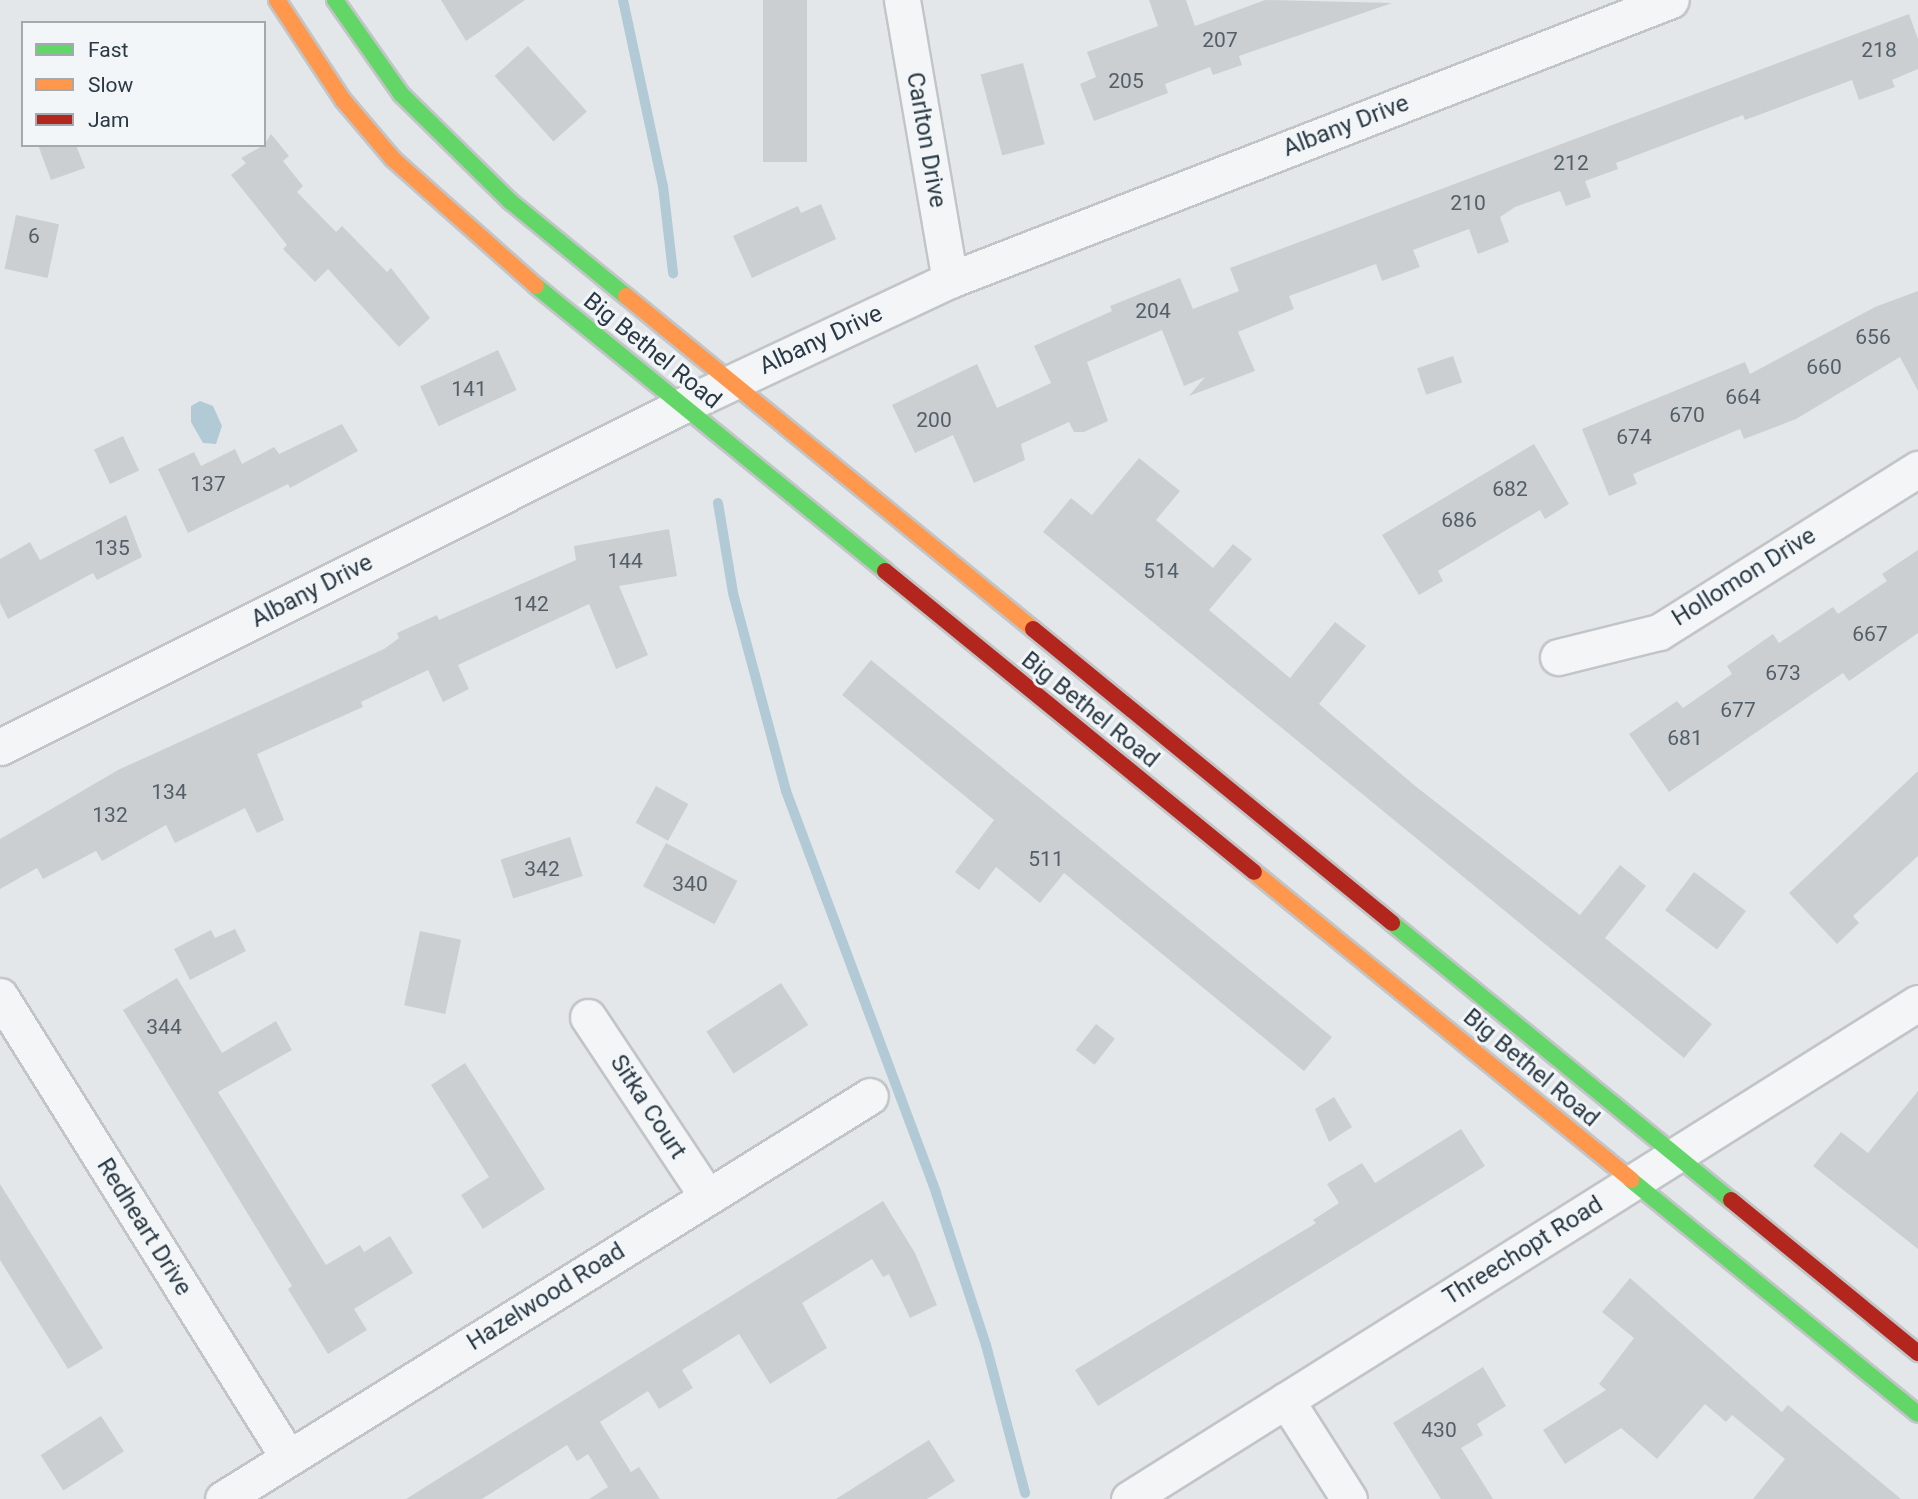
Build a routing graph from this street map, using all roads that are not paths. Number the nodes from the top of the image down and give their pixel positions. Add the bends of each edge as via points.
1 (276, 0) edge
2 (335, 0) edge
3 (902, 0) edge
4 (1671, 0) edge
5 (950, 280) junction
6 (732, 382) junction
7 (684, 405) junction
8 (1918, 469) edge
9 (1558, 657) dead end
10 (0, 747) edge
11 (0, 996) edge
12 (1918, 1003) edge
13 (588, 1017) dead end
14 (870, 1096) dead end
15 (1678, 1154) junction
16 (1633, 1182) junction
17 (707, 1196) junction
18 (1918, 1353) edge
19 (1286, 1400) junction
20 (1918, 1414) edge
21 (288, 1457) junction
22 (223, 1499) edge
23 (1129, 1499) edge
24 (1349, 1499) edge

1 - 7 main road, Big Bethel Road via 343,100 393,159 478,238
2 - 6 main road, Big Bethel Road via 401,94 471,167
3 - 5 street, Carlton Drive
4 - 5 street, Albany Drive
5 - 6 street, Albany Drive
6 - 7 street, Albany Drive
6 - 15 main road, Big Bethel Road
7 - 10 street, Albany Drive
7 - 16 main road, Big Bethel Road
8 - 9 street, Hollomon Drive via 1659,632
11 - 21 street, Redheart Drive
12 - 15 street, Threechopt Road
13 - 17 street, Sitka Court
14 - 17 street, Hazelwood Road
15 - 16 street, Threechopt Road
15 - 18 main road, Big Bethel Road
16 - 19 street, Threechopt Road
16 - 20 main road, Big Bethel Road
17 - 21 street, Hazelwood Road
19 - 23 street, Threechopt Road
19 - 24 street
21 - 22 street, Hazelwood Road

